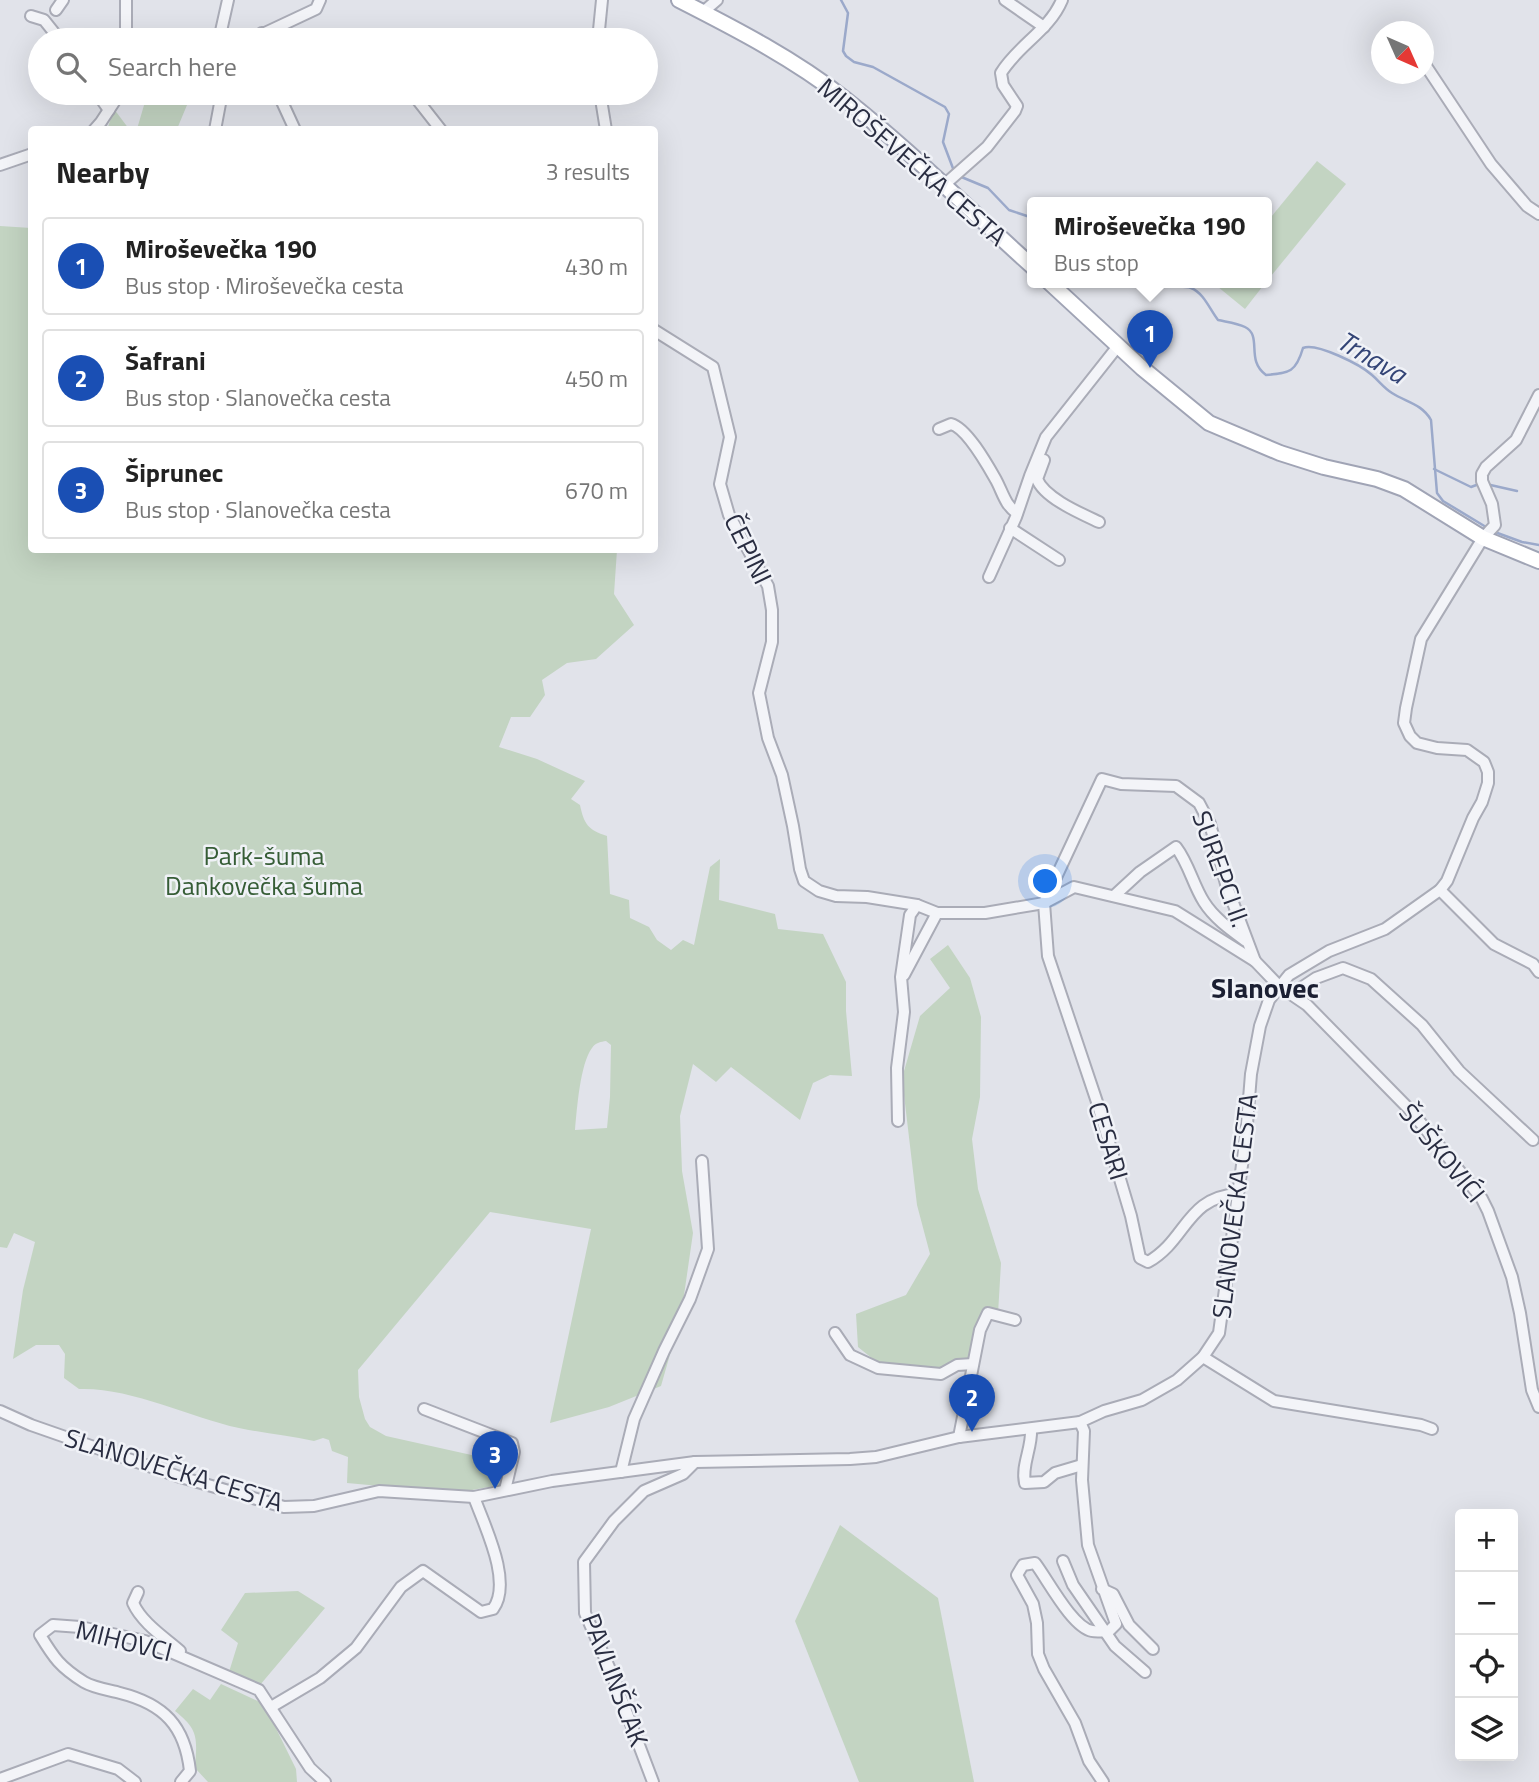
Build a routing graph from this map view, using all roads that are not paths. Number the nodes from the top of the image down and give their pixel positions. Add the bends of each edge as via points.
1 (64, 0) edge
2 (126, 0) edge
3 (228, 0) edge
4 (320, 0) edge
5 (602, 0) edge
6 (679, 0) edge
7 (717, 0) edge
8 (1005, 0) edge
9 (1062, 0) edge
10 (56, 10) dead end
11 (703, 12) junction
12 (31, 16) dead end
13 (1044, 27) junction
14 (51, 28) edge
15 (125, 28) edge
16 (222, 28) edge
17 (280, 28) edge
18 (599, 28) edge
19 (1434, 79) edge
20 (105, 105) edge
21 (112, 105) edge
22 (220, 105) edge
23 (284, 105) edge
24 (421, 105) edge
25 (602, 105) edge
26 (109, 110) junction
27 (97, 126) edge
28 (216, 126) edge
29 (293, 126) edge
30 (437, 126) edge
31 (605, 126) edge
32 (28, 155) edge
33 (0, 165) edge
34 (953, 178) junction
35 (1539, 214) edge
36 (1027, 260) edge
37 (1055, 288) edge
38 (658, 333) edge
39 (1118, 346) junction
40 (1539, 395) edge
41 (1057, 425) junction
42 (939, 429) dead end
43 (1017, 513) junction
44 (1099, 522) dead end
45 (1010, 528) junction
46 (1489, 533) junction
47 (1059, 560) dead end
48 (1539, 561) edge
49 (989, 577) dead end
50 (1440, 890) junction
51 (1114, 896) junction
52 (1044, 902) junction
53 (917, 905) junction
54 (937, 913) junction
55 (1248, 943) junction
56 (1255, 961) junction
57 (1539, 972) edge
58 (901, 981) junction
59 (1279, 986) junction
60 (1292, 994) junction
61 (898, 1121) dead end
62 (1533, 1140) dead end
63 (702, 1161) dead end
64 (1238, 1194) junction
65 (1015, 1320) dead end
66 (835, 1333) dead end
67 (1203, 1357) junction
68 (973, 1364) junction
69 (1539, 1407) edge
70 (424, 1409) dead end
71 (0, 1411) edge
72 (1080, 1422) junction
73 (1432, 1429) dead end
74 (1031, 1430) junction
75 (959, 1437) junction
76 (695, 1462) junction
77 (1082, 1465) junction
78 (621, 1472) junction
79 (505, 1490) junction
80 (474, 1497) junction
81 (1063, 1561) dead end
82 (1102, 1589) junction
83 (138, 1592) dead end
84 (1104, 1631) junction
85 (1153, 1649) dead end
86 (187, 1658) junction
87 (1144, 1672) dead end
88 (271, 1707) junction
89 (0, 1779) edge
90 (135, 1782) edge
91 (181, 1782) edge
92 (325, 1782) edge
93 (653, 1782) edge
94 (1104, 1782) edge

1 - 10 street
2 - 15 street
3 - 16 street
4 - 17 street via 316,9
5 - 18 street
6 - 11 main road, MIROŠEVEČKA CESTA
7 - 11 street
8 - 13 street
9 - 13 street
11 - 34 main road, MIROŠEVEČKA CESTA via 762,43
12 - 14 street
13 - 34 street via 1001,73 1017,106 1015,111 987,147
19 - 35 street via 1491,164
20 - 26 street
21 - 26 street
22 - 28 street
23 - 29 street
24 - 30 street
25 - 31 street
26 - 27 street
32 - 33 street
34 - 36 main road, MIROŠEVEČKA CESTA
37 - 39 main road
38 - 53 street, ČEPINI via 713,367 730,437 720,484 729,515 768,586 772,642 759,692 804,881 836,896
39 - 41 street
39 - 46 main road via 1209,423 1280,453 1404,489
40 - 46 street via 1516,440 1486,467 1482,483 1495,515
41 - 43 street via 1046,437
41 - 44 street via 1038,483 1056,499
42 - 43 street via 951,424 960,427
43 - 45 street
45 - 47 street
45 - 49 street
46 - 48 main road
46 - 50 street, SLANOVEČKA CESTA via 1421,639 1406,708 1405,723 1417,743 1467,750 1484,762 1488,772 1482,802
50 - 57 street via 1494,944 1533,964
50 - 59 street, SLANOVEČKA CESTA via 1385,929 1329,951
51 - 52 street via 1074,887
51 - 55 street via 1176,847 1205,904
51 - 56 street via 1175,911
52 - 54 street via 985,913
52 - 55 street, SUREPCI II. via 1102,779 1175,786 1199,803 1210,824
52 - 64 street, CESARI via 1048,956 1097,1102 1140,1258 1148,1262 1161,1254 1203,1204
53 - 54 street
53 - 58 street via 905,937
54 - 58 street
55 - 56 street, SUREPCI II.
56 - 59 street
58 - 61 street via 904,1012 897,1068
59 - 60 street, ŠUŠKOVIĆI
59 - 64 street, SLANOVEČKA CESTA via 1260,1026
60 - 62 street via 1343,968 1371,979
60 - 69 street, ŠUŠKOVIĆI via 1410,1111 1482,1199 1512,1278
63 - 78 street via 708,1249 634,1419
64 - 67 street, SLANOVEČKA CESTA via 1219,1333
65 - 68 street via 988,1313 979,1330
66 - 68 street via 850,1355 878,1368 941,1374 957,1365
67 - 72 street, SLANOVEČKA CESTA via 1177,1380 1142,1400
67 - 73 street via 1274,1401
68 - 75 street
70 - 79 street via 512,1443
71 - 80 street, SLANOVEČKA CESTA via 177,1476 284,1507 314,1506 379,1491
72 - 74 street, SLANOVEČKA CESTA
72 - 77 street via 1085,1445
74 - 75 street, SLANOVEČKA CESTA
74 - 77 street via 1025,1483 1044,1482
75 - 76 street, SLANOVEČKA CESTA via 850,1460
76 - 78 street, SLANOVEČKA CESTA
76 - 93 street, PAVLINŠĆAK via 683,1474 644,1491 614,1521 584,1562 585,1613
77 - 82 street via 1088,1545
78 - 79 street, SLANOVEČKA CESTA
79 - 80 street, SLANOVEČKA CESTA
80 - 88 street via 499,1570 494,1609 481,1612 423,1571 401,1587 356,1648 320,1678
81 - 84 street via 1073,1585
82 - 84 street via 1116,1624
82 - 85 street via 1113,1594 1129,1625
83 - 86 street via 134,1607
84 - 87 street
84 - 94 street via 1087,1629 1073,1618 1035,1563 1023,1565 1017,1575 1033,1604 1038,1654 1089,1761
86 - 88 street, MIHOVCI via 258,1690
86 - 91 street, MIHOVCI via 145,1641 80,1627 53,1625 40,1635 57,1663 86,1684 139,1697 167,1714 187,1746 190,1771
88 - 92 street, MIHOVCI via 310,1769
89 - 90 street via 68,1754 118,1769

